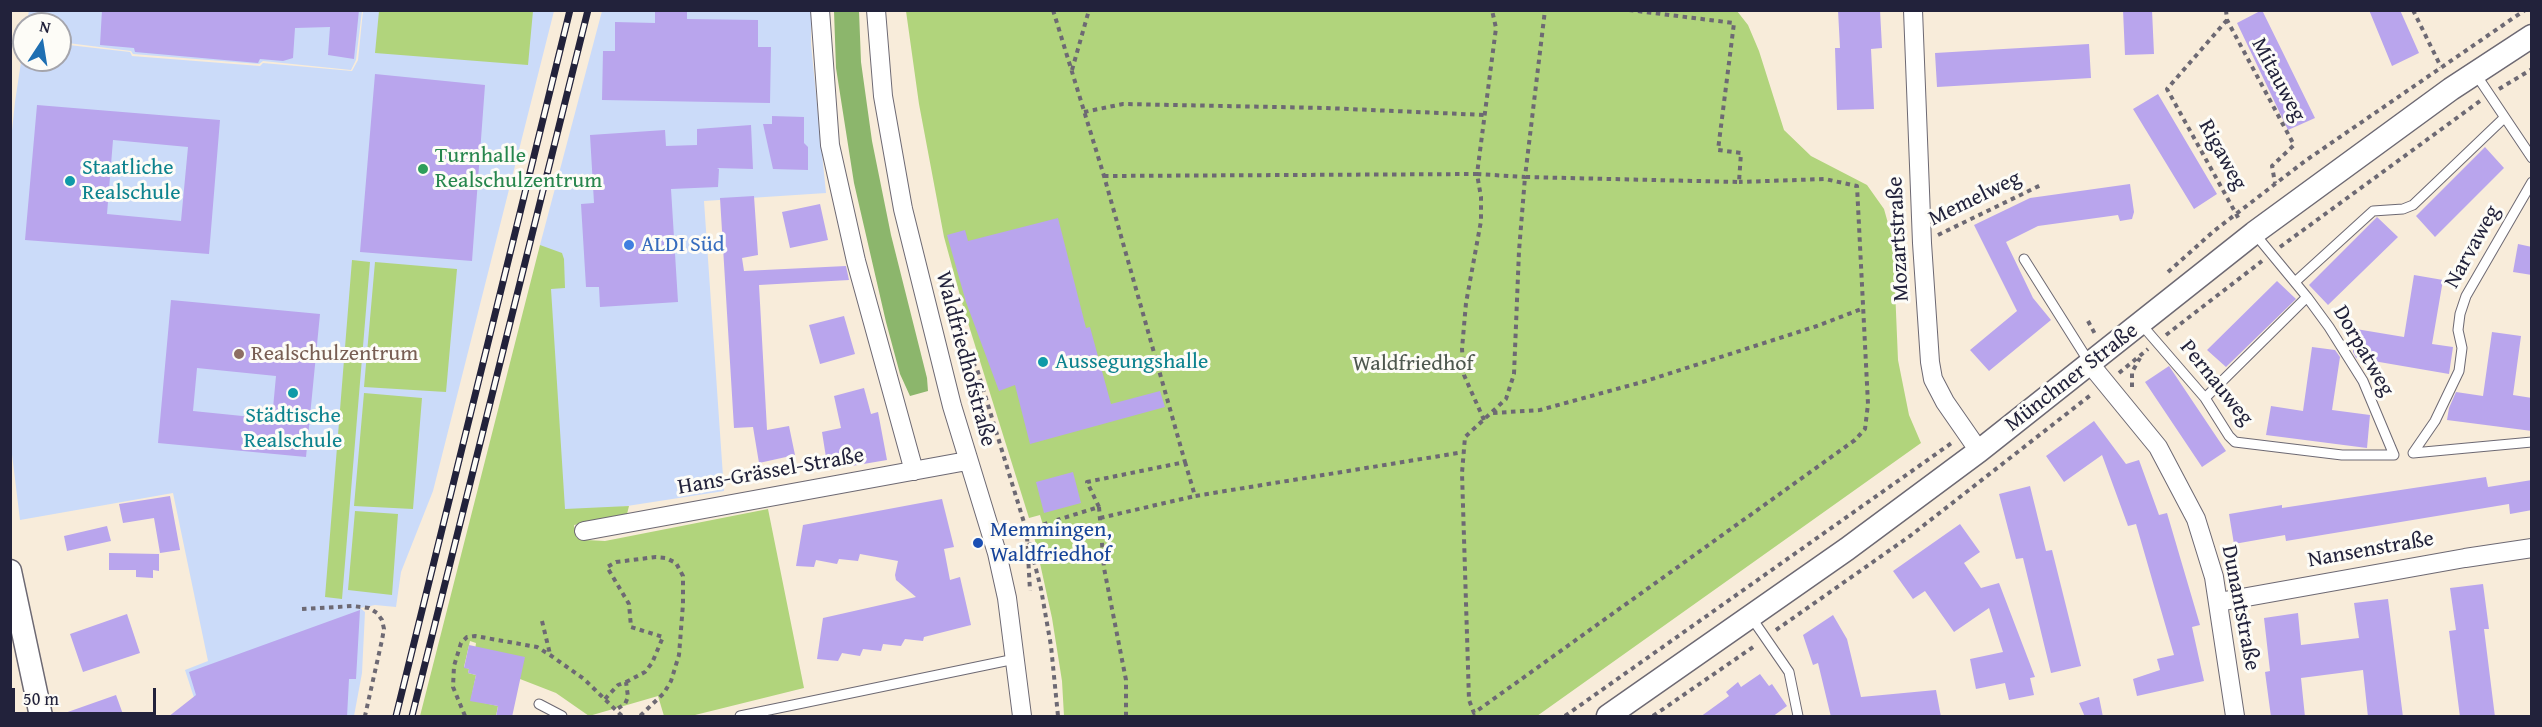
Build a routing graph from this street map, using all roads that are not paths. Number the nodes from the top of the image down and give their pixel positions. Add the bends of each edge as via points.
1 (820, 10) edge
2 (876, 10) edge
3 (1913, 10) edge
4 (2532, 36) edge
5 (2475, 73) junction
6 (2504, 118) junction
7 (2532, 159) edge
8 (2532, 182) edge
9 (2251, 235) junction
10 (2024, 259) dead end
11 (2295, 282) junction
12 (2307, 297) junction
13 (2141, 324) junction
14 (2090, 364) junction
15 (2205, 398) junction
16 (2532, 442) edge
17 (1978, 451) junction
18 (2413, 453) junction
19 (2394, 455) junction
20 (967, 461) junction
21 (914, 471) junction
22 (584, 531) dead end
23 (2532, 549) edge
24 (10, 571) edge
25 (2219, 602) junction
26 (1751, 617) junction
27 (1015, 659) junction
28 (539, 704) dead end
29 (41, 717) edge
30 (562, 717) edge
31 (740, 717) edge
32 (1022, 717) edge
33 (1608, 717) edge
34 (1798, 717) edge
35 (2235, 717) edge

1 - 21 street via 830,145 856,261
2 - 20 street, Waldfriedhofstraße via 894,166
3 - 17 street, Mozartstraße via 1930,362 1933,379 1945,402
4 - 5 street, Münchner Straße
5 - 6 lane
5 - 9 street, Münchner Straße
6 - 7 lane
6 - 11 lane via 2413,205 2373,211
8 - 18 lane, Narvaweg via 2466,296 2458,330 2462,348 2459,371 2435,421
9 - 11 lane, Dorpatweg
9 - 13 street, Münchner Straße
10 - 14 lane
11 - 12 lane, Dorpatweg
12 - 15 lane
12 - 19 lane, Dorpatweg via 2363,381
13 - 14 street, Münchner Straße
13 - 15 lane, Pernauweg
14 - 17 street, Münchner Straße
14 - 25 street, Dunantstraße via 2170,467 2196,519
15 - 19 lane, Pernauweg via 2235,442 2342,455
16 - 18 lane
17 - 26 street, Münchner Straße
18 - 19 lane
20 - 21 street, Hans-Grässel-Straße
20 - 27 street, Waldfriedhofstraße via 997,553
21 - 22 street, Hans-Grässel-Straße
23 - 25 street, Nansenstraße
24 - 29 street
25 - 35 street, Dunantstraße
26 - 33 street, Münchner Straße
26 - 34 lane via 1790,672
27 - 31 lane
27 - 32 street, Waldfriedhofstraße
28 - 30 lane

